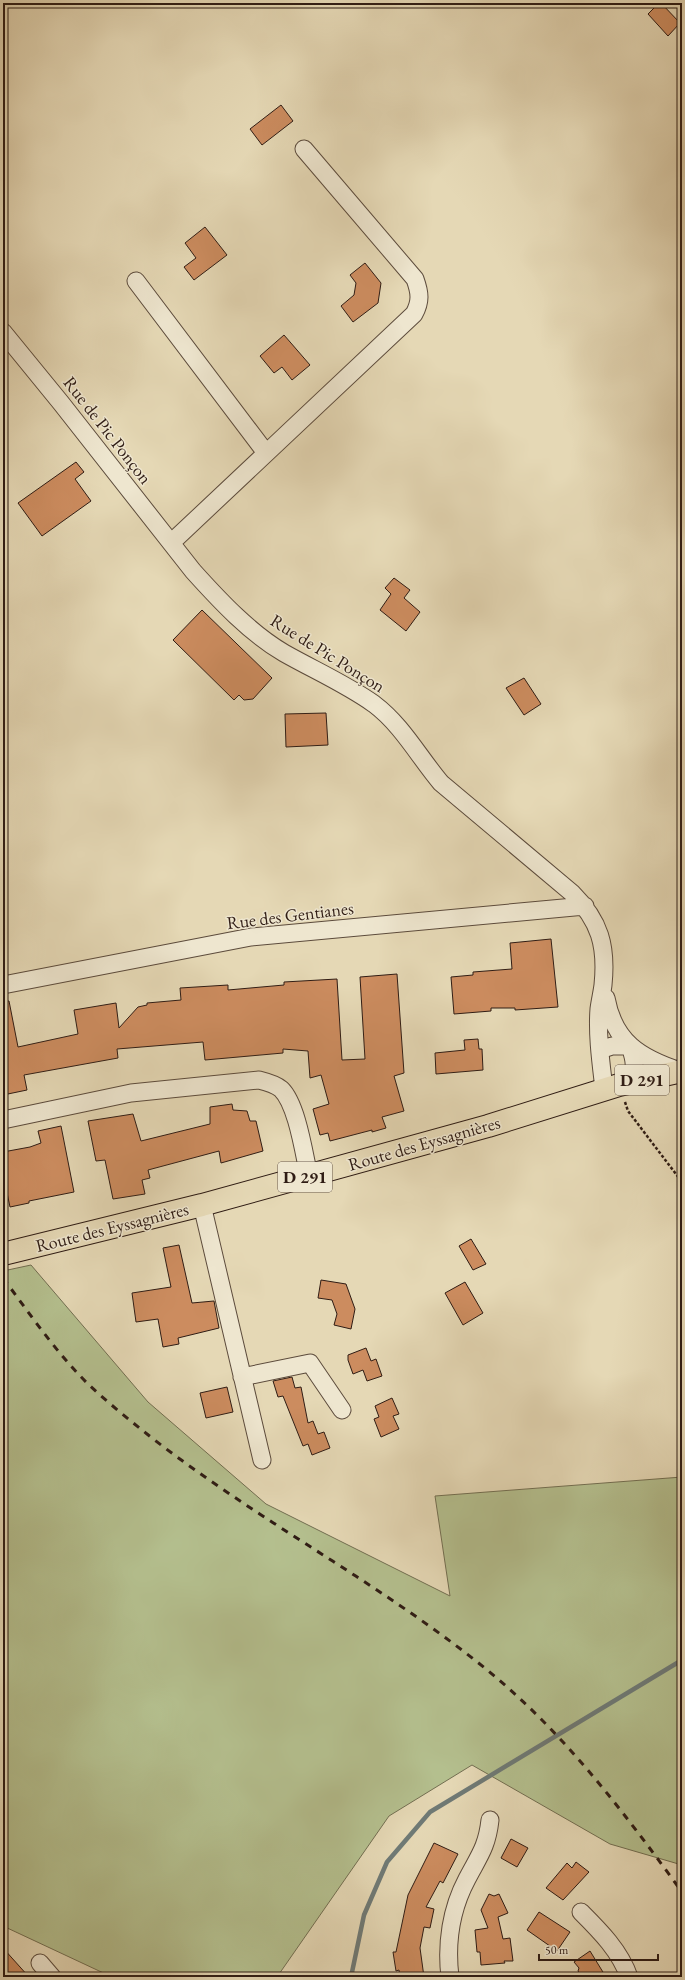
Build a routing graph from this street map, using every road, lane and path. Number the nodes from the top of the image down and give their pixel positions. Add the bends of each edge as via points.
1 (304, 149) dead end
2 (136, 280) dead end
3 (3, 332) edge
4 (266, 453) junction
5 (172, 542) junction
6 (585, 906) junction
7 (603, 984) junction
8 (3, 985) edge
9 (630, 1046) junction
10 (600, 1050) junction
11 (681, 1071) edge
12 (617, 1085) junction
13 (3, 1120) edge
14 (309, 1176) junction
15 (682, 1182) edge
16 (202, 1205) junction
17 (3, 1254) edge
18 (242, 1377) junction
19 (342, 1410) dead end
20 (262, 1460) dead end
21 (490, 1820) dead end
22 (581, 1912) dead end
23 (40, 1963) dead end
24 (52, 1977) edge
25 (450, 1977) edge
26 (629, 1977) edge

1 - 4 street via 415,279 420,294 414,314
2 - 4 street
3 - 5 street, Rue de Pic Ponçon
4 - 5 street
5 - 6 street, Rue de Pic Ponçon via 214,595 283,652 375,705 398,726 441,784
6 - 7 street, Rue de Pic Ponçon via 599,930
6 - 8 street, Rue des Gentianes via 251,937
7 - 9 street, Rue de Pic Ponçon via 614,1027
7 - 10 street, Rue de Pic Ponçon via 599,1010
9 - 10 street via 612,1046
9 - 11 street, Rue de Pic Ponçon via 651,1060
9 - 12 street, Rue de Pic Ponçon via 635,1066 634,1074
10 - 12 street, Rue de Pic Ponçon
11 - 12 main road, Route des Eyssagnières / D 291
12 - 14 main road, Route des Eyssagnières / D 291 via 488,1126
12 - 15 path via 628,1111
13 - 14 street via 131,1093 259,1080 281,1089 292,1103
14 - 16 main road, Route des Eyssagnières / D 291
16 - 17 main road, Route des Eyssagnières / D 291
16 - 18 street
18 - 19 street via 310,1363
18 - 20 street
21 - 25 street via 484,1850 466,1880 453,1914 449,1948
22 - 26 street via 605,1936 625,1965
23 - 24 street

